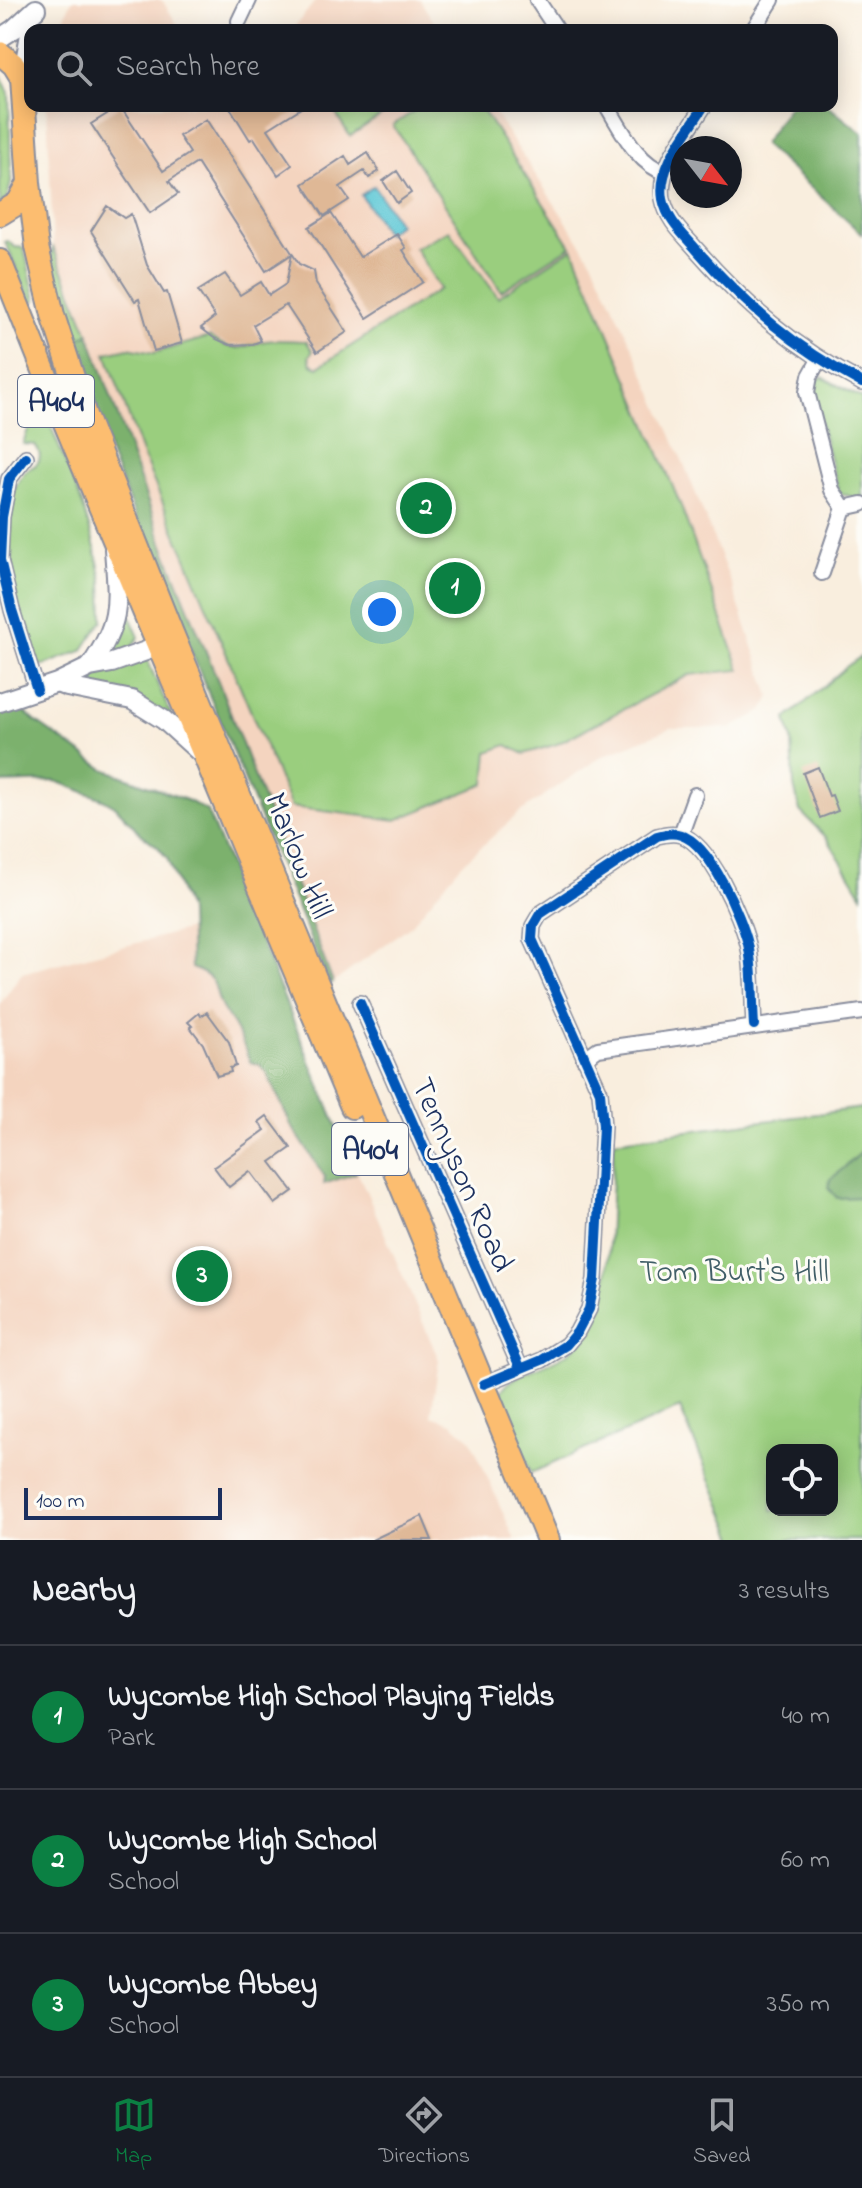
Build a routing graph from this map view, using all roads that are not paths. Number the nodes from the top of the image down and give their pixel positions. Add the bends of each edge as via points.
1 (249, 0) edge
2 (537, 0) edge
3 (772, 0) edge
4 (39, 5) edge
5 (239, 21) dead end
6 (33, 24) edge
7 (553, 24) edge
8 (757, 24) edge
9 (0, 38) edge
10 (0, 53) edge
11 (24, 66) edge
12 (22, 78) junction
13 (24, 108) edge
14 (24, 112) edge
15 (611, 112) edge
16 (700, 112) edge
17 (666, 173) junction
18 (29, 183) junction
19 (0, 214) edge
20 (0, 261) edge
21 (820, 358) junction
22 (862, 383) edge
23 (26, 457) dead end
24 (862, 504) edge
25 (844, 508) junction
26 (114, 540) junction
27 (822, 573) dead end
28 (166, 639) junction
29 (90, 667) junction
30 (57, 683) junction
31 (37, 690) junction
32 (0, 702) edge
33 (206, 758) junction
34 (695, 795) dead end
35 (681, 834) junction
36 (360, 1003) dead end
37 (862, 1012) edge
38 (754, 1025) junction
39 (584, 1059) junction
40 (520, 1367) junction
41 (484, 1384) junction
42 (532, 1540) edge
43 (548, 1540) edge

1 - 5 street
2 - 7 street
3 - 8 street
4 - 6 street
4 - 9 street
10 - 12 main road
11 - 12 street
12 - 13 main road, Marlow Hill
14 - 18 main road, Marlow Hill
15 - 17 street via 652,168
16 - 17 street
17 - 21 street via 663,198 671,220 733,291 769,324
18 - 19 main road via 18,203
18 - 28 main road, Marlow Hill / A404 via 53,315
20 - 26 main road, Marlow Hill / A404
21 - 22 street
21 - 25 street via 807,392 832,490
23 - 31 street via 9,479 0,560
24 - 25 street
25 - 27 street
26 - 28 main road, Marlow Hill / A404
26 - 29 street via 115,621
28 - 29 street
28 - 33 main road, Marlow Hill / A404
28 - 41 main road, Marlow Hill / A404
29 - 30 street
30 - 31 street
30 - 33 street via 132,700
31 - 32 street
33 - 42 main road, Marlow Hill / A404
34 - 35 street
35 - 38 street via 714,869 736,904 749,947
35 - 39 street via 657,836 536,921 532,939
36 - 40 street, Tennyson Road
37 - 38 street
38 - 39 street via 598,1049
39 - 40 street via 600,1092 603,1126 589,1309 566,1345
40 - 41 street
41 - 43 main road, Marlow Hill / A404

